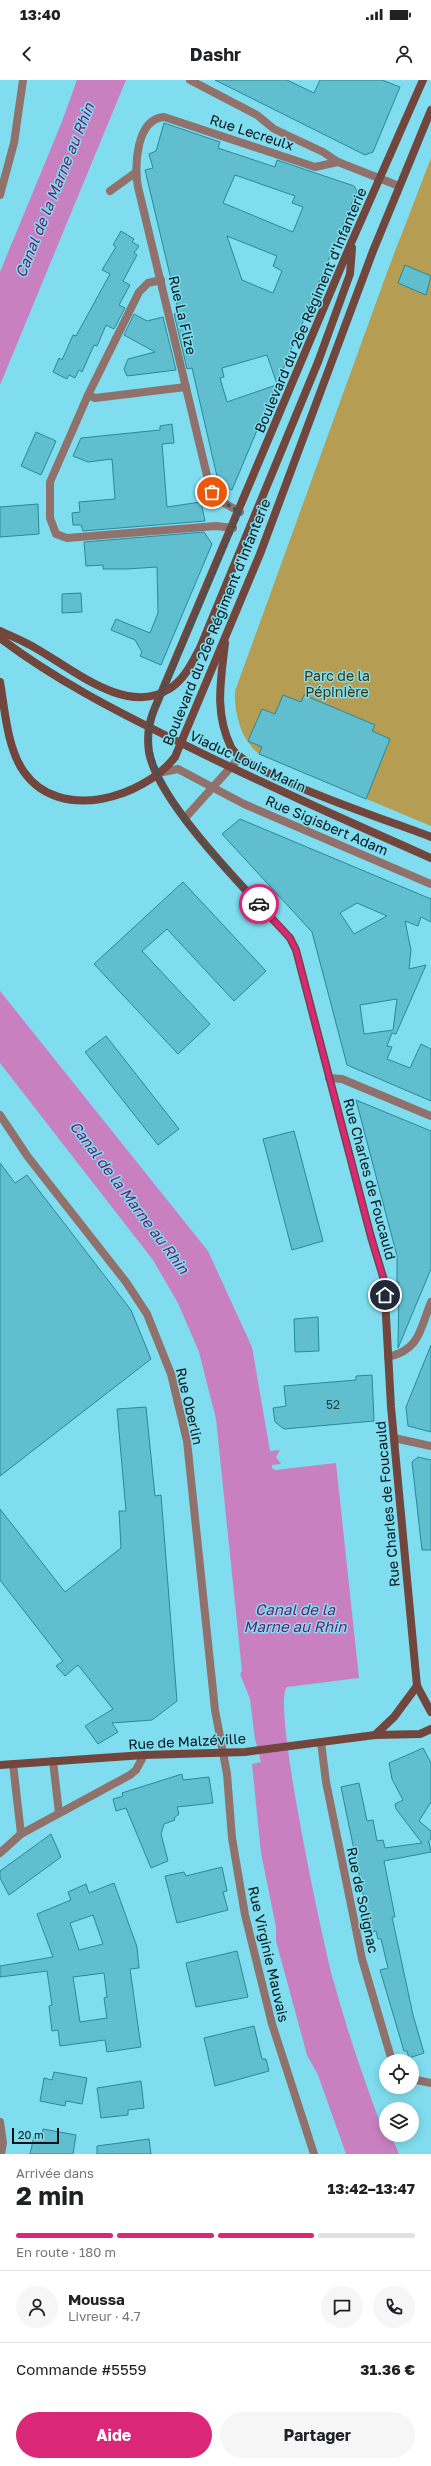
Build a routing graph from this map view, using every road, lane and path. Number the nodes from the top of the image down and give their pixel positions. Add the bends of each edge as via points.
1 (23, 80) edge
2 (190, 80) edge
3 (423, 80) edge
4 (431, 110) edge
5 (159, 118) joint
6 (338, 162) junction
7 (135, 173) junction
8 (381, 179) junction
9 (399, 186) junction
10 (110, 191) dead end
11 (0, 194) edge
12 (352, 241) junction
13 (161, 280) junction
14 (186, 387) junction
15 (88, 395) junction
16 (240, 512) junction
17 (233, 528) junction
18 (0, 631) edge
19 (226, 633) junction
20 (0, 638) edge
21 (0, 682) edge
22 (240, 757) junction
23 (157, 774) junction
24 (213, 787) junction
25 (185, 818) junction
26 (431, 838) edge
27 (431, 858) edge
28 (431, 884) edge
29 (329, 1078) junction
30 (0, 1115) edge
31 (431, 1116) edge
32 (431, 1302) edge
33 (388, 1357) junction
34 (394, 1438) junction
35 (431, 1446) edge
36 (417, 1686) junction
37 (431, 1712) edge
38 (431, 1728) edge
39 (375, 1735) junction
40 (320, 1742) junction
41 (223, 1754) junction
42 (144, 1756) junction
43 (53, 1761) junction
44 (13, 1764) junction
45 (0, 1765) edge
46 (59, 1813) junction
47 (21, 1834) junction
48 (0, 1853) edge
49 (390, 2054) edge
50 (419, 2080) edge
51 (431, 2083) edge
52 (0, 2122) edge
53 (1, 2154) edge
54 (314, 2154) edge

1 - 11 street via 14,143
2 - 6 street, Rue Lecreulx via 256,115 274,129 323,152
3 - 8 main road, Boulevard du 26e Régiment d'Infanterie
4 - 9 main road, Boulevard du 26e Régiment d'Infanterie
5 - 6 street, Rue Lecreulx via 217,134 315,167
5 - 7 street, Rue La Flize via 149,125 142,137 135,157
6 - 8 street, Rue Lecreulx
7 - 10 street
7 - 13 street, Rue La Flize
8 - 9 street, Rue Lecreulx
8 - 12 main road, Boulevard du 26e Régiment d'Infanterie
9 - 19 main road, Boulevard du 26e Régiment d'Infanterie via 260,554
12 - 16 main road, Boulevard du 26e Régiment d'Infanterie
12 - 18 main road, bridge via 350,274 318,362 200,648 186,672 170,689 149,697 135,696 105,689 28,644
13 - 14 street, Rue La Flize
13 - 15 street via 148,283 139,292
14 - 15 street via 95,398
14 - 16 street, Rue La Flize via 212,492
15 - 17 street via 50,482 50,518 56,534 67,538 216,526
16 - 17 main road, Boulevard du 26e Régiment d'Infanterie
17 - 23 main road, Boulevard du 26e Régiment d'Infanterie via 152,716 149,751
19 - 22 main road, Rue Sigisbert Adam via 219,696 220,713 232,748
19 - 23 main road, Boulevard du 26e Régiment d'Infanterie via 175,757
20 - 27 main road, Viaduc Louis Marin, bridge via 64,681 122,714 256,781
21 - 23 main road via 19,764 32,781 57,796 103,800 116,796
22 - 24 street
22 - 26 main road, Rue Sigisbert Adam via 272,775
23 - 24 street, Rue Sigisbert Adam via 178,769
23 - 25 main road, Rue Charles de Foucauld
24 - 25 street
24 - 28 street, Rue Sigisbert Adam via 244,804
25 - 29 main road, Rue Charles de Foucauld via 212,853 290,938 296,950
29 - 31 street via 342,1080
29 - 33 main road, Rue Charles de Foucauld via 384,1280
30 - 41 street, Rue Oberlin via 28,1157 126,1282 147,1314 171,1374 187,1441 215,1710
32 - 33 street via 412,1347 403,1354
33 - 34 main road, Rue Charles de Foucauld
34 - 35 street
34 - 36 main road, Rue Charles de Foucauld
36 - 37 main road, Rue Charles de Foucauld
36 - 39 main road via 394,1717
38 - 39 main road, Rue de Malzéville via 420,1734
39 - 40 main road, Rue de Malzéville
40 - 41 main road, Rue de Malzéville
40 - 49 street, Rue de Solignac via 362,1959
41 - 42 main road, Rue de Malzéville
41 - 54 street, Rue Virginie Mauvais via 232,1838 250,1938 272,2024
42 - 43 main road, Rue de Malzéville
42 - 46 street via 130,1775
43 - 44 main road, Rue de Malzéville
43 - 46 street
44 - 45 main road, Rue de Malzéville
44 - 47 street
46 - 47 street
47 - 48 street
50 - 51 street
52 - 53 street via 3,2143

